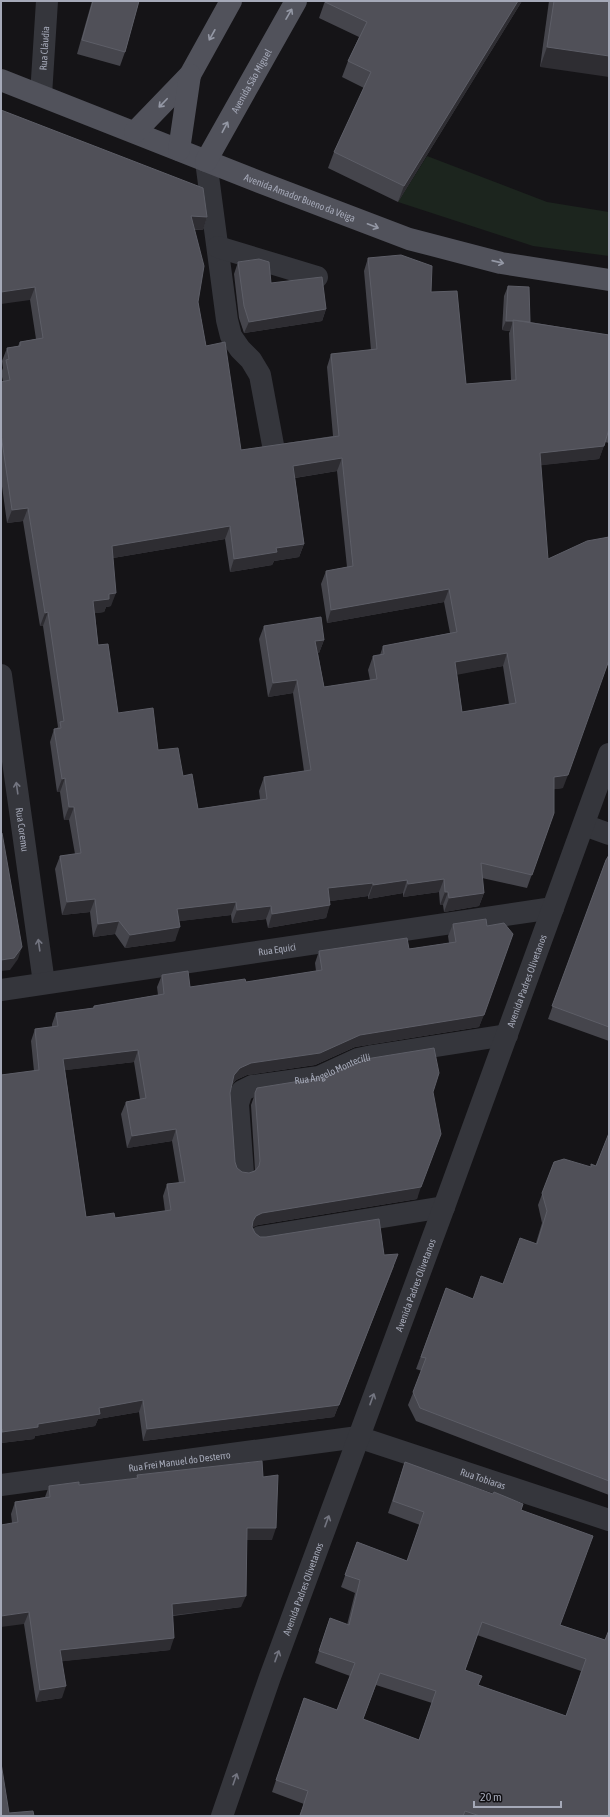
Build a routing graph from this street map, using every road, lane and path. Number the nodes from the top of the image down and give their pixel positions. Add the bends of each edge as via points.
1 (47, 1) edge
2 (231, 1) edge
3 (296, 1) edge
4 (190, 75) junction
5 (1, 80) edge
6 (41, 95) junction
7 (135, 132) junction
8 (179, 150) junction
9 (206, 161) junction
10 (218, 247) junction
11 (317, 277) edge
12 (609, 280) edge
13 (273, 445) edge
14 (1, 675) edge
15 (609, 754) edge
16 (584, 825) junction
17 (609, 834) edge
18 (553, 908) junction
19 (44, 984) junction
20 (1, 990) edge
21 (507, 1035) junction
22 (243, 1172) edge
23 (444, 1207) junction
24 (260, 1237) edge
25 (358, 1437) junction
26 (1, 1485) edge
27 (609, 1520) edge
28 (222, 1816) edge

1 - 6 street, Rua Cláudia
2 -> 4 main road
9 -> 3 main road, Avenida São Miguel
4 -> 7 main road
4 - 8 main road
5 - 6 main road, Avenida Amador Bueno da Veiga
6 - 7 main road, Avenida Amador Bueno da Veiga
7 - 8 main road, Avenida Amador Bueno da Veiga
8 - 9 main road, Avenida Amador Bueno da Veiga
9 - 10 street
9 -> 12 main road, Avenida Amador Bueno da Veiga via 409,239 500,263
10 - 11 street
10 - 13 street via 231,336 260,375
19 -> 14 street, Rua Coremu
15 - 16 street, Avenida Padres Olivetanos
16 - 17 street
16 - 18 street, Avenida Padres Olivetanos
18 - 19 street, Rua Equici
18 - 21 street, Avenida Padres Olivetanos
19 - 20 street, Rua Equici
21 - 22 street, Rua Ângelo Montecilli via 372,1056 358,1059 319,1077 252,1086 242,1090 238,1104
21 - 23 street, Avenida Padres Olivetanos
23 - 24 street
25 -> 23 street, Avenida Padres Olivetanos
25 - 26 street, Rua Frei Manuel do Desterro
25 - 27 street, Rua Tobiaras
28 -> 25 street, Avenida Padres Olivetanos

